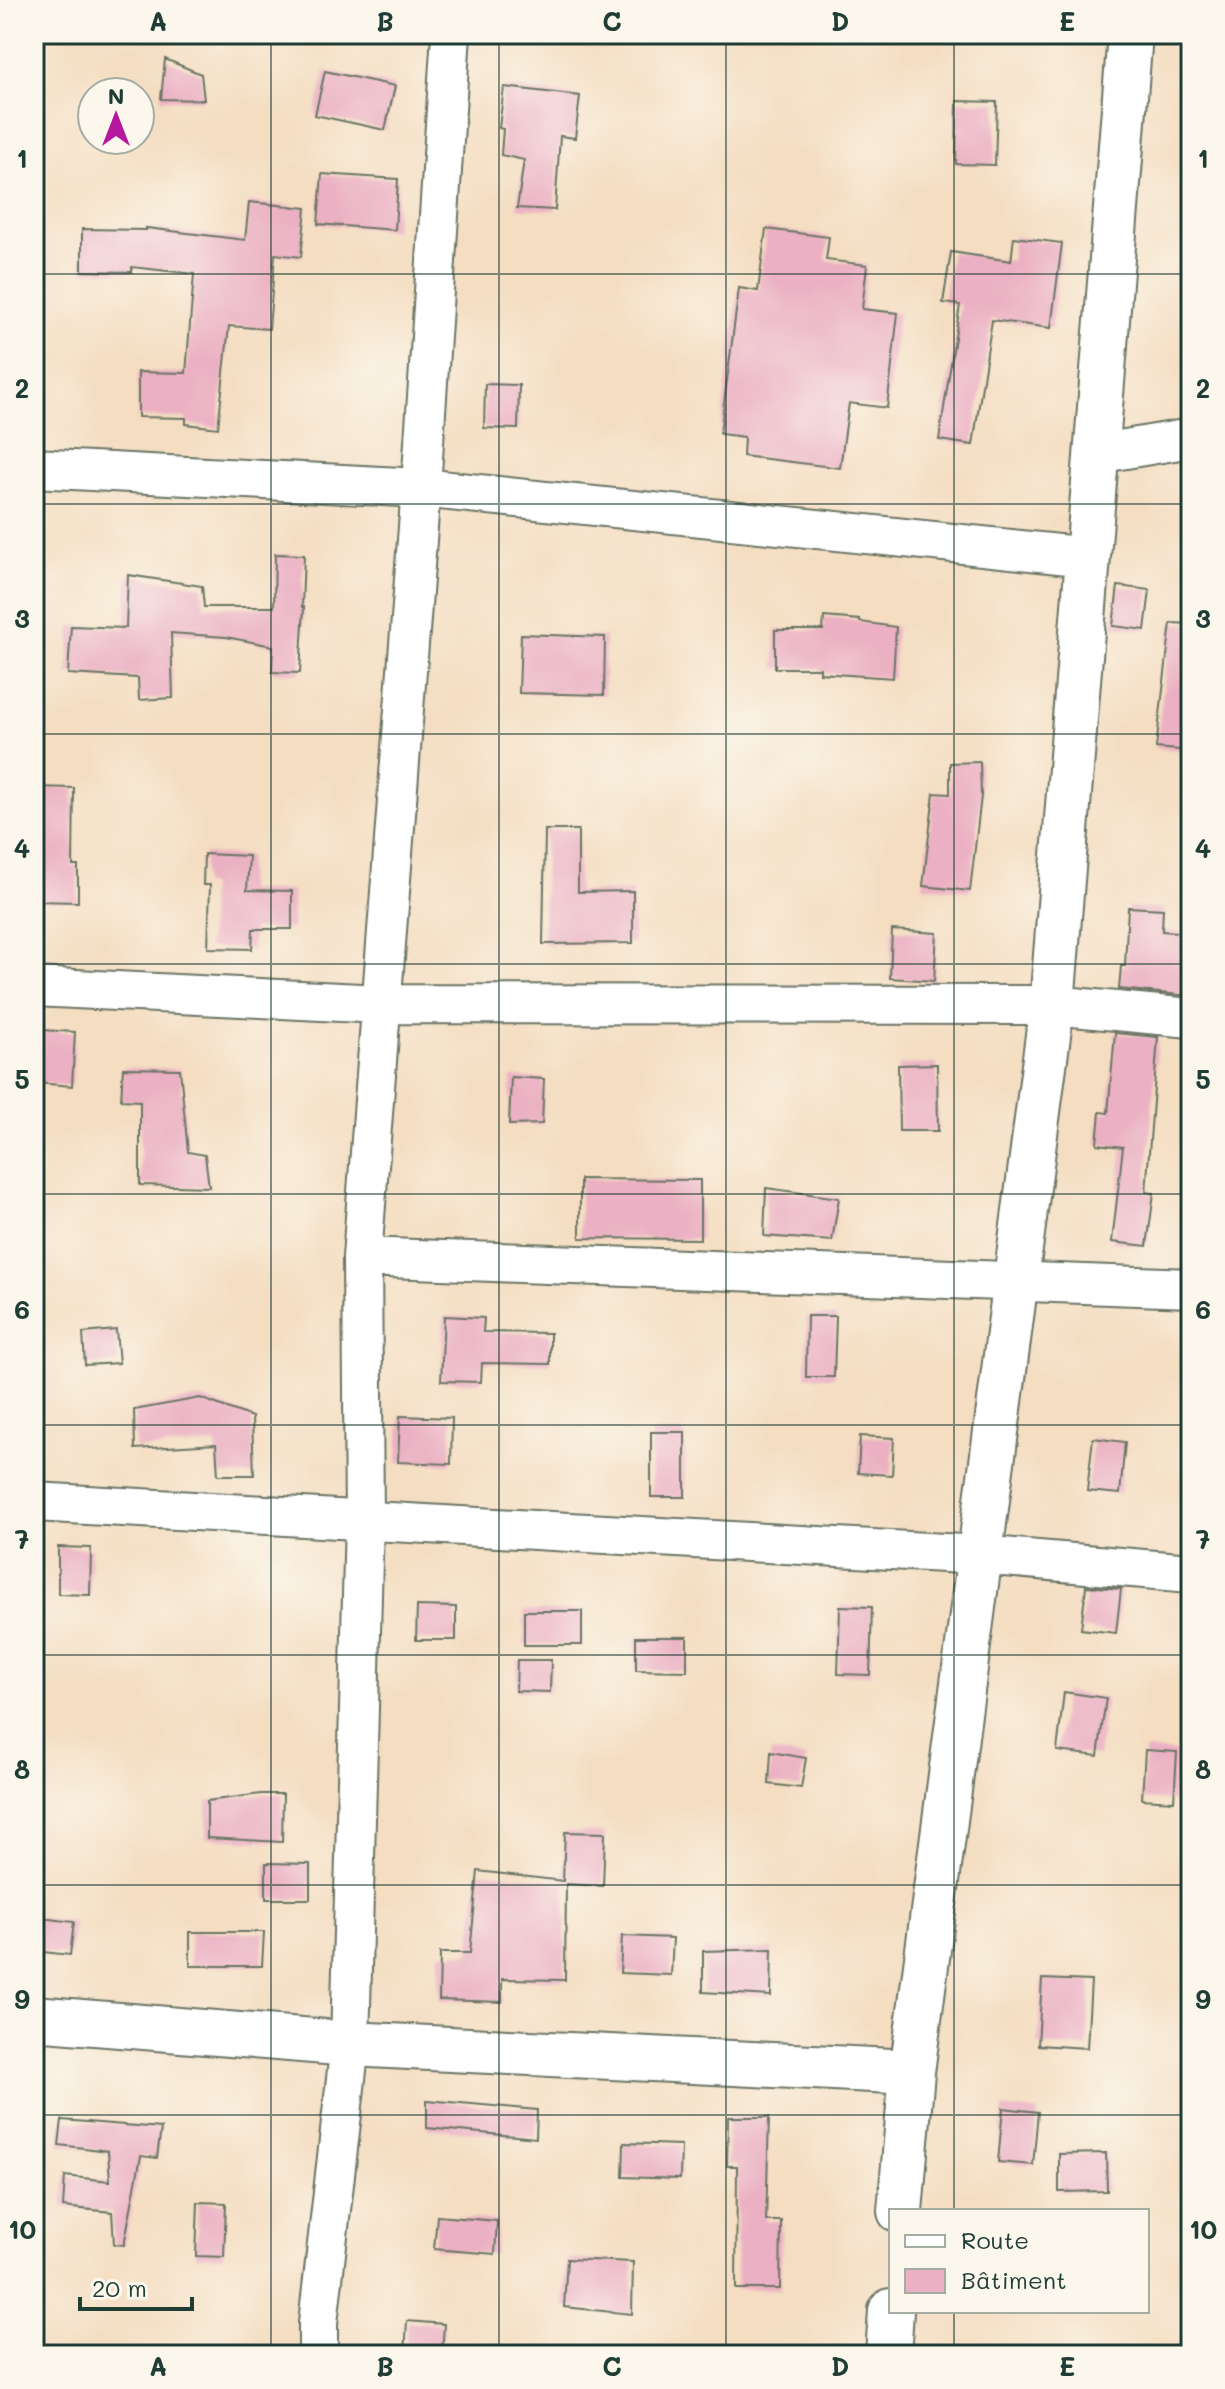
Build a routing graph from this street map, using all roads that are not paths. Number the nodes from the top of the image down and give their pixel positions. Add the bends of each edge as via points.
1 (451, 34) edge
2 (1130, 34) edge
3 (1191, 438) edge
4 (1096, 454) junction
5 (34, 468) edge
6 (421, 488) junction
7 (1088, 557) junction
8 (34, 987) edge
9 (381, 1004) junction
10 (1052, 1005) junction
11 (1191, 1018) edge
12 (362, 1257) junction
13 (1016, 1280) junction
14 (1191, 1288) edge
15 (34, 1502) edge
16 (364, 1521) junction
17 (980, 1555) junction
18 (1191, 1573) edge
19 (34, 2018) edge
20 (350, 2044) junction
21 (912, 2072) junction
22 (900, 2209) edge
23 (891, 2313) edge
24 (318, 2355) edge
25 (888, 2355) edge

1 - 6 street
2 - 4 street
3 - 4 street
4 - 7 street
5 - 6 street
6 - 7 street
6 - 9 street
7 - 10 street
8 - 9 street
9 - 10 street
9 - 12 street
10 - 11 street
10 - 13 street
12 - 13 street
12 - 16 street
13 - 14 street
13 - 17 street
15 - 16 street
16 - 17 street
16 - 20 street
17 - 18 street
17 - 21 street
19 - 20 street
20 - 21 street
20 - 24 street
21 - 22 street
23 - 25 street

